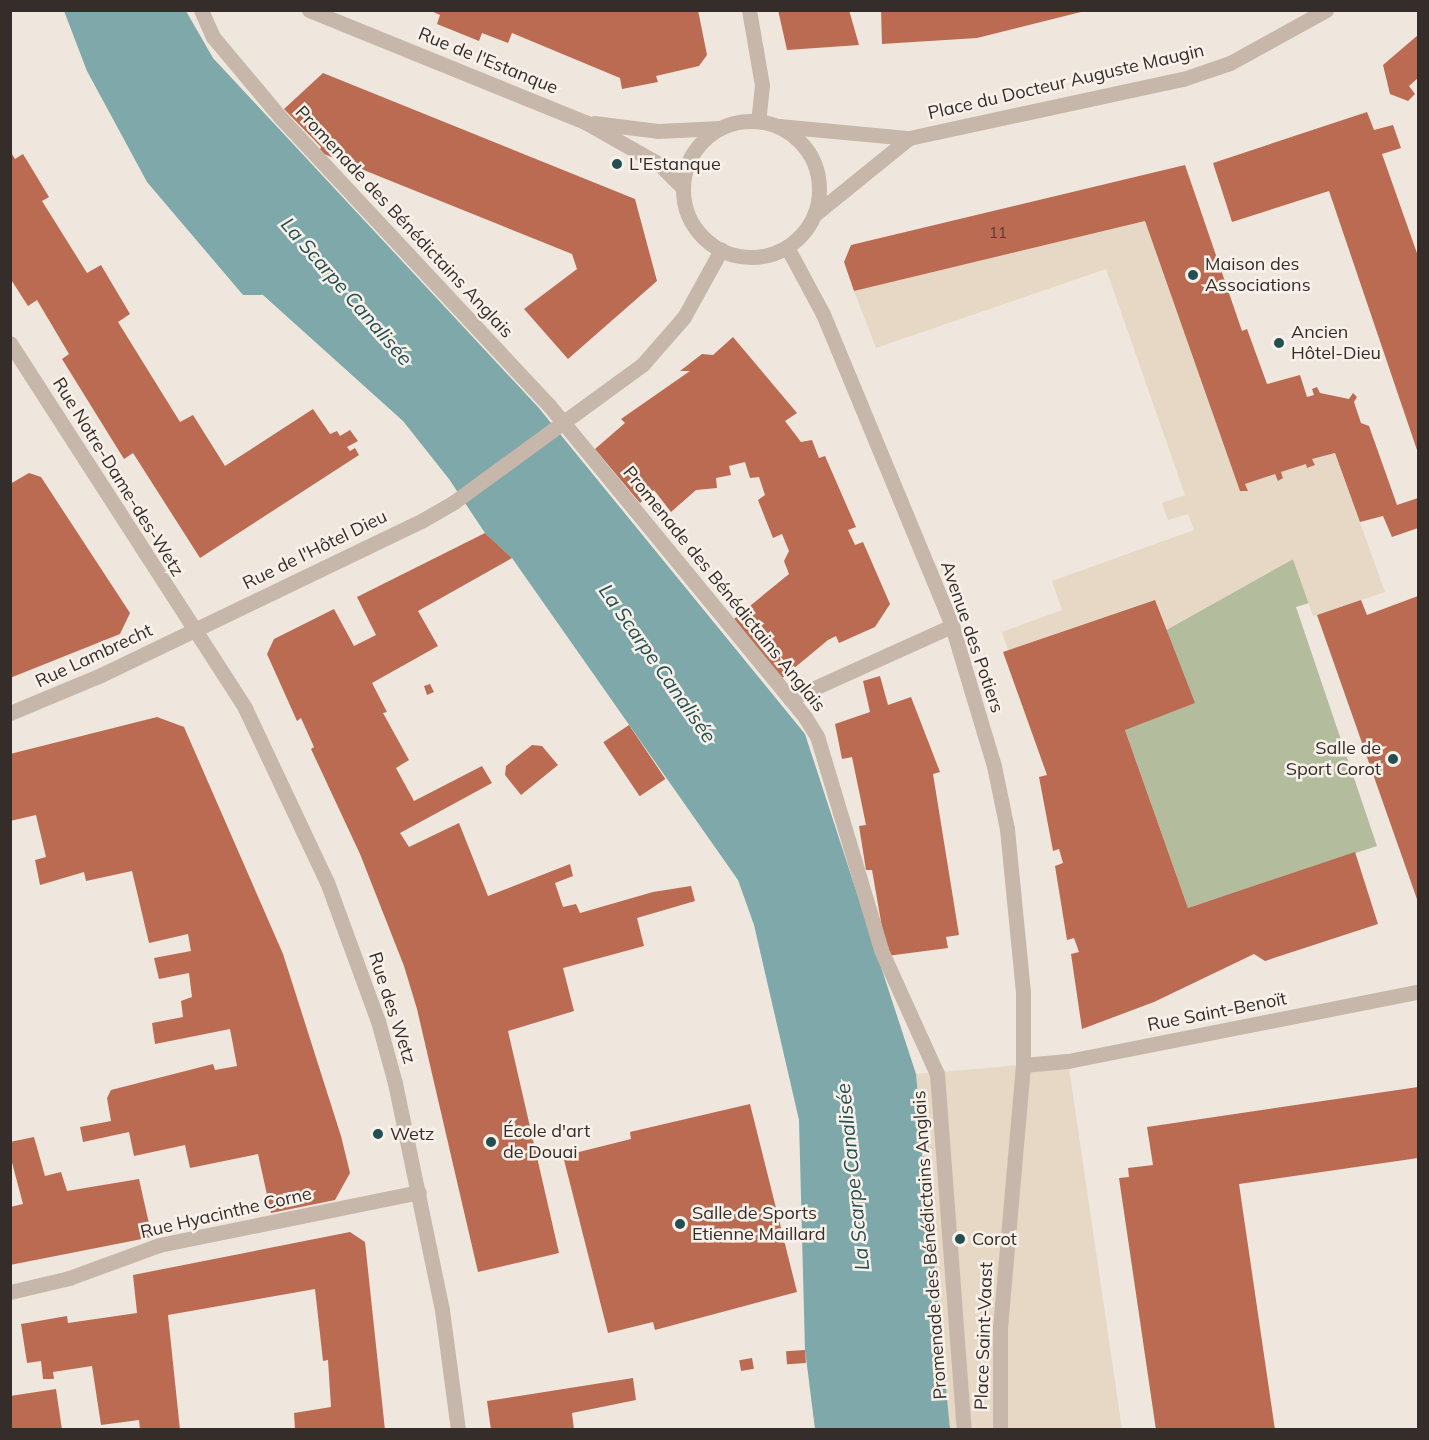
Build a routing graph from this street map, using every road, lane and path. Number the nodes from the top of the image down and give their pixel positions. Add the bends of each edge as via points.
1 (201, 10) edge
2 (309, 10) edge
3 (749, 10) edge
4 (1326, 10) edge
5 (758, 121) junction
6 (585, 122) junction
7 (779, 126) junction
8 (722, 128) junction
9 (909, 138) junction
10 (683, 188) junction
11 (814, 215) junction
12 (787, 247) junction
13 (721, 250) junction
14 (10, 343) edge
15 (563, 425) junction
16 (952, 626) junction
17 (193, 631) junction
18 (790, 699) junction
19 (10, 713) edge
20 (1419, 992) edge
21 (1023, 1065) junction
22 (419, 1192) junction
23 (10, 1292) edge
24 (458, 1430) edge
25 (964, 1430) edge
26 (1000, 1430) edge

1 - 15 street, Promenade des Bénédictains Anglais via 213,37 281,118 548,404
2 - 6 street, Rue de l'Estanque
3 - 5 street via 762,85
4 - 9 street, Place du Docteur Auguste Maugin via 1230,63 1183,79
5 - 7 street
5 - 8 street via 739,121
6 - 8 street, Rue de l'Estanque via 658,130
6 - 10 street, Rue de l'Estanque via 658,164
7 - 9 street, Place du Docteur Auguste Maugin
7 - 11 street via 796,137 815,164 820,184
8 - 10 street via 697,147 687,167
9 - 11 street, Place du Docteur Auguste Maugin
10 - 13 street via 693,225
11 - 12 street via 803,234
12 - 13 street via 769,255 750,257
12 - 16 street, Avenue des Potiers via 823,314
13 - 15 street via 665,342 636,370
14 - 17 street, Rue Notre-Dame-des-Wetz
15 - 17 street, Rue de l'Hôtel Dieu via 423,520
15 - 18 street, Promenade des Bénédictains Anglais
16 - 18 street
16 - 21 street, Avenue des Potiers via 994,766 1007,829 1023,993
17 - 19 street, Rue Lambrecht via 69,690
17 - 22 street, Rue des Wetz via 245,708 327,882 378,1021
18 - 25 street, Promenade des Bénédictains Anglais via 817,736 881,950 937,1074
20 - 21 street, Rue Saint-Benoït via 1068,1061
21 - 26 street, Place Saint-Vaast via 1000,1327
22 - 23 street, Rue Hyacinthe Corne via 159,1245 69,1278
22 - 24 street, Rue des Wetz via 442,1310

